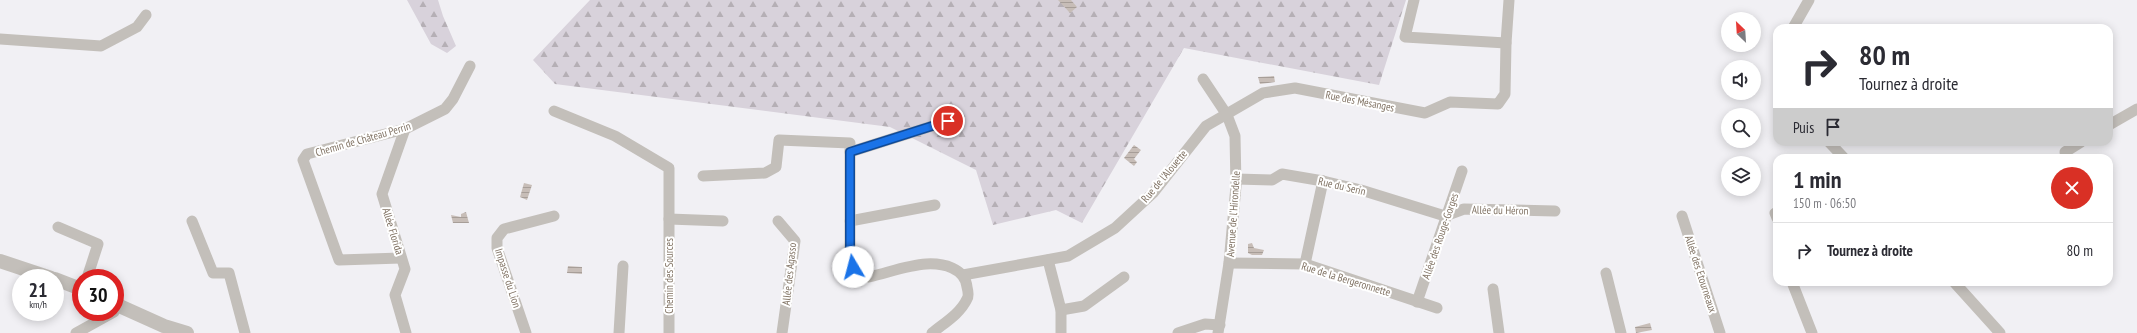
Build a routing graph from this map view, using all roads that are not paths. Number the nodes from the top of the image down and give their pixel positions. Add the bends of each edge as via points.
1 (1414, 0) edge
2 (1509, 0) edge
3 (1809, 0) edge
4 (146, 15) dead end
5 (1795, 24) edge
6 (0, 40) edge
7 (1506, 43) junction
8 (470, 66) dead end
9 (1203, 79) dead end
10 (2137, 109) edge
11 (554, 111) dead end
12 (1227, 115) junction
13 (948, 121) dead end
14 (2113, 123) edge
15 (405, 129) junction
16 (1833, 146) edge
17 (2075, 146) edge
18 (850, 147) junction
19 (2065, 152) dead end
20 (1840, 154) edge
21 (1462, 171) dead end
22 (703, 176) dead end
23 (1236, 179) junction
24 (1324, 181) junction
25 (935, 205) dead end
26 (1555, 210) dead end
27 (554, 216) dead end
28 (1445, 216) junction
29 (1682, 216) dead end
30 (669, 219) junction
31 (192, 221) dead end
32 (723, 221) dead end
33 (778, 221) dead end
34 (850, 221) junction
35 (58, 228) dead end
36 (401, 258) junction
37 (1048, 260) junction
38 (0, 261) edge
39 (1229, 263) junction
40 (1305, 264) junction
41 (623, 266) dead end
42 (24, 269) edge
43 (89, 269) edge
44 (1606, 273) dead end
45 (963, 275) junction
46 (1124, 276) dead end
47 (1794, 286) edge
48 (1958, 286) edge
49 (1493, 289) dead end
50 (1417, 302) junction
51 (1437, 308) dead end
52 (1061, 310) junction
53 (124, 312) edge
54 (96, 321) edge
55 (1219, 329) edge
56 (163, 330) edge
57 (76, 333) edge
58 (187, 333) edge
59 (245, 333) edge
60 (406, 333) edge
61 (526, 333) edge
62 (620, 333) edge
63 (669, 333) edge
64 (782, 333) edge
65 (932, 333) edge
66 (1061, 333) edge
67 (1178, 333) edge
68 (1500, 333) edge
69 (1621, 333) edge
70 (1720, 333) edge
71 (1812, 333) edge
72 (2000, 333) edge

1 - 7 street via 1405,38
2 - 7 street
3 - 5 street
4 - 6 street via 137,27 100,46
7 - 12 street, Rue des Mésanges via 1505,94 1498,104 1450,102 1425,113 1295,88 1263,93
8 - 15 street, Chemin de Château Perrin via 445,109
9 - 12 street, Avenue de l'Hirondelle
10 - 14 street
11 - 30 street, Chemin des Sources via 615,136 669,168
12 - 23 street, Avenue de l'Hirondelle via 1235,136
12 - 37 street, Rue de l'Alouette via 1206,126 1153,193 1115,228 1068,256
13 - 18 street
15 - 36 street, Allée Florida via 382,194
15 - 36 street, Chemin de Château Perrin via 307,154 304,160 339,260
16 - 20 street
17 - 19 street
18 - 22 street via 779,140 776,167 765,173
18 - 34 street
21 - 28 street, Allée des Rouge-Gorges via 1451,206
23 - 24 street, Rue du Serin via 1272,180 1282,174
23 - 39 street, Avenue de l'Hirondelle
24 - 28 street, Rue du Serin
24 - 40 street
25 - 34 street
26 - 28 street, Allée du Héron via 1464,210
27 - 61 street, Impasse du Lion via 504,229 496,238
28 - 50 street, Allée des Rouge-Gorges
29 - 70 street, Allée des Etourneaux
30 - 32 street
30 - 63 street, Chemin des Sources
31 - 59 street via 213,273 229,273
33 - 64 street, Allée des Agasso via 795,241
34 - 45 street via 850,255 853,267 861,275 869,277 926,264 943,265
35 - 43 street via 98,244
36 - 60 street, Allée Florida via 405,269 395,295
37 - 45 street, Rue de l'Alouette
37 - 52 street
38 - 42 street
39 - 40 street, Rue de la Bergeronnette
39 - 55 street, Avenue de l'Hirondelle
40 - 50 street, Rue de la Bergeronnette
41 - 62 street
44 - 69 street
45 - 65 street via 968,298 959,311
46 - 52 street via 1084,306
47 - 71 street
48 - 72 street
49 - 68 street
50 - 51 street, Rue de la Bergeronnette
52 - 66 street
53 - 56 street
54 - 57 street
55 - 67 street via 1205,324
56 - 58 street

